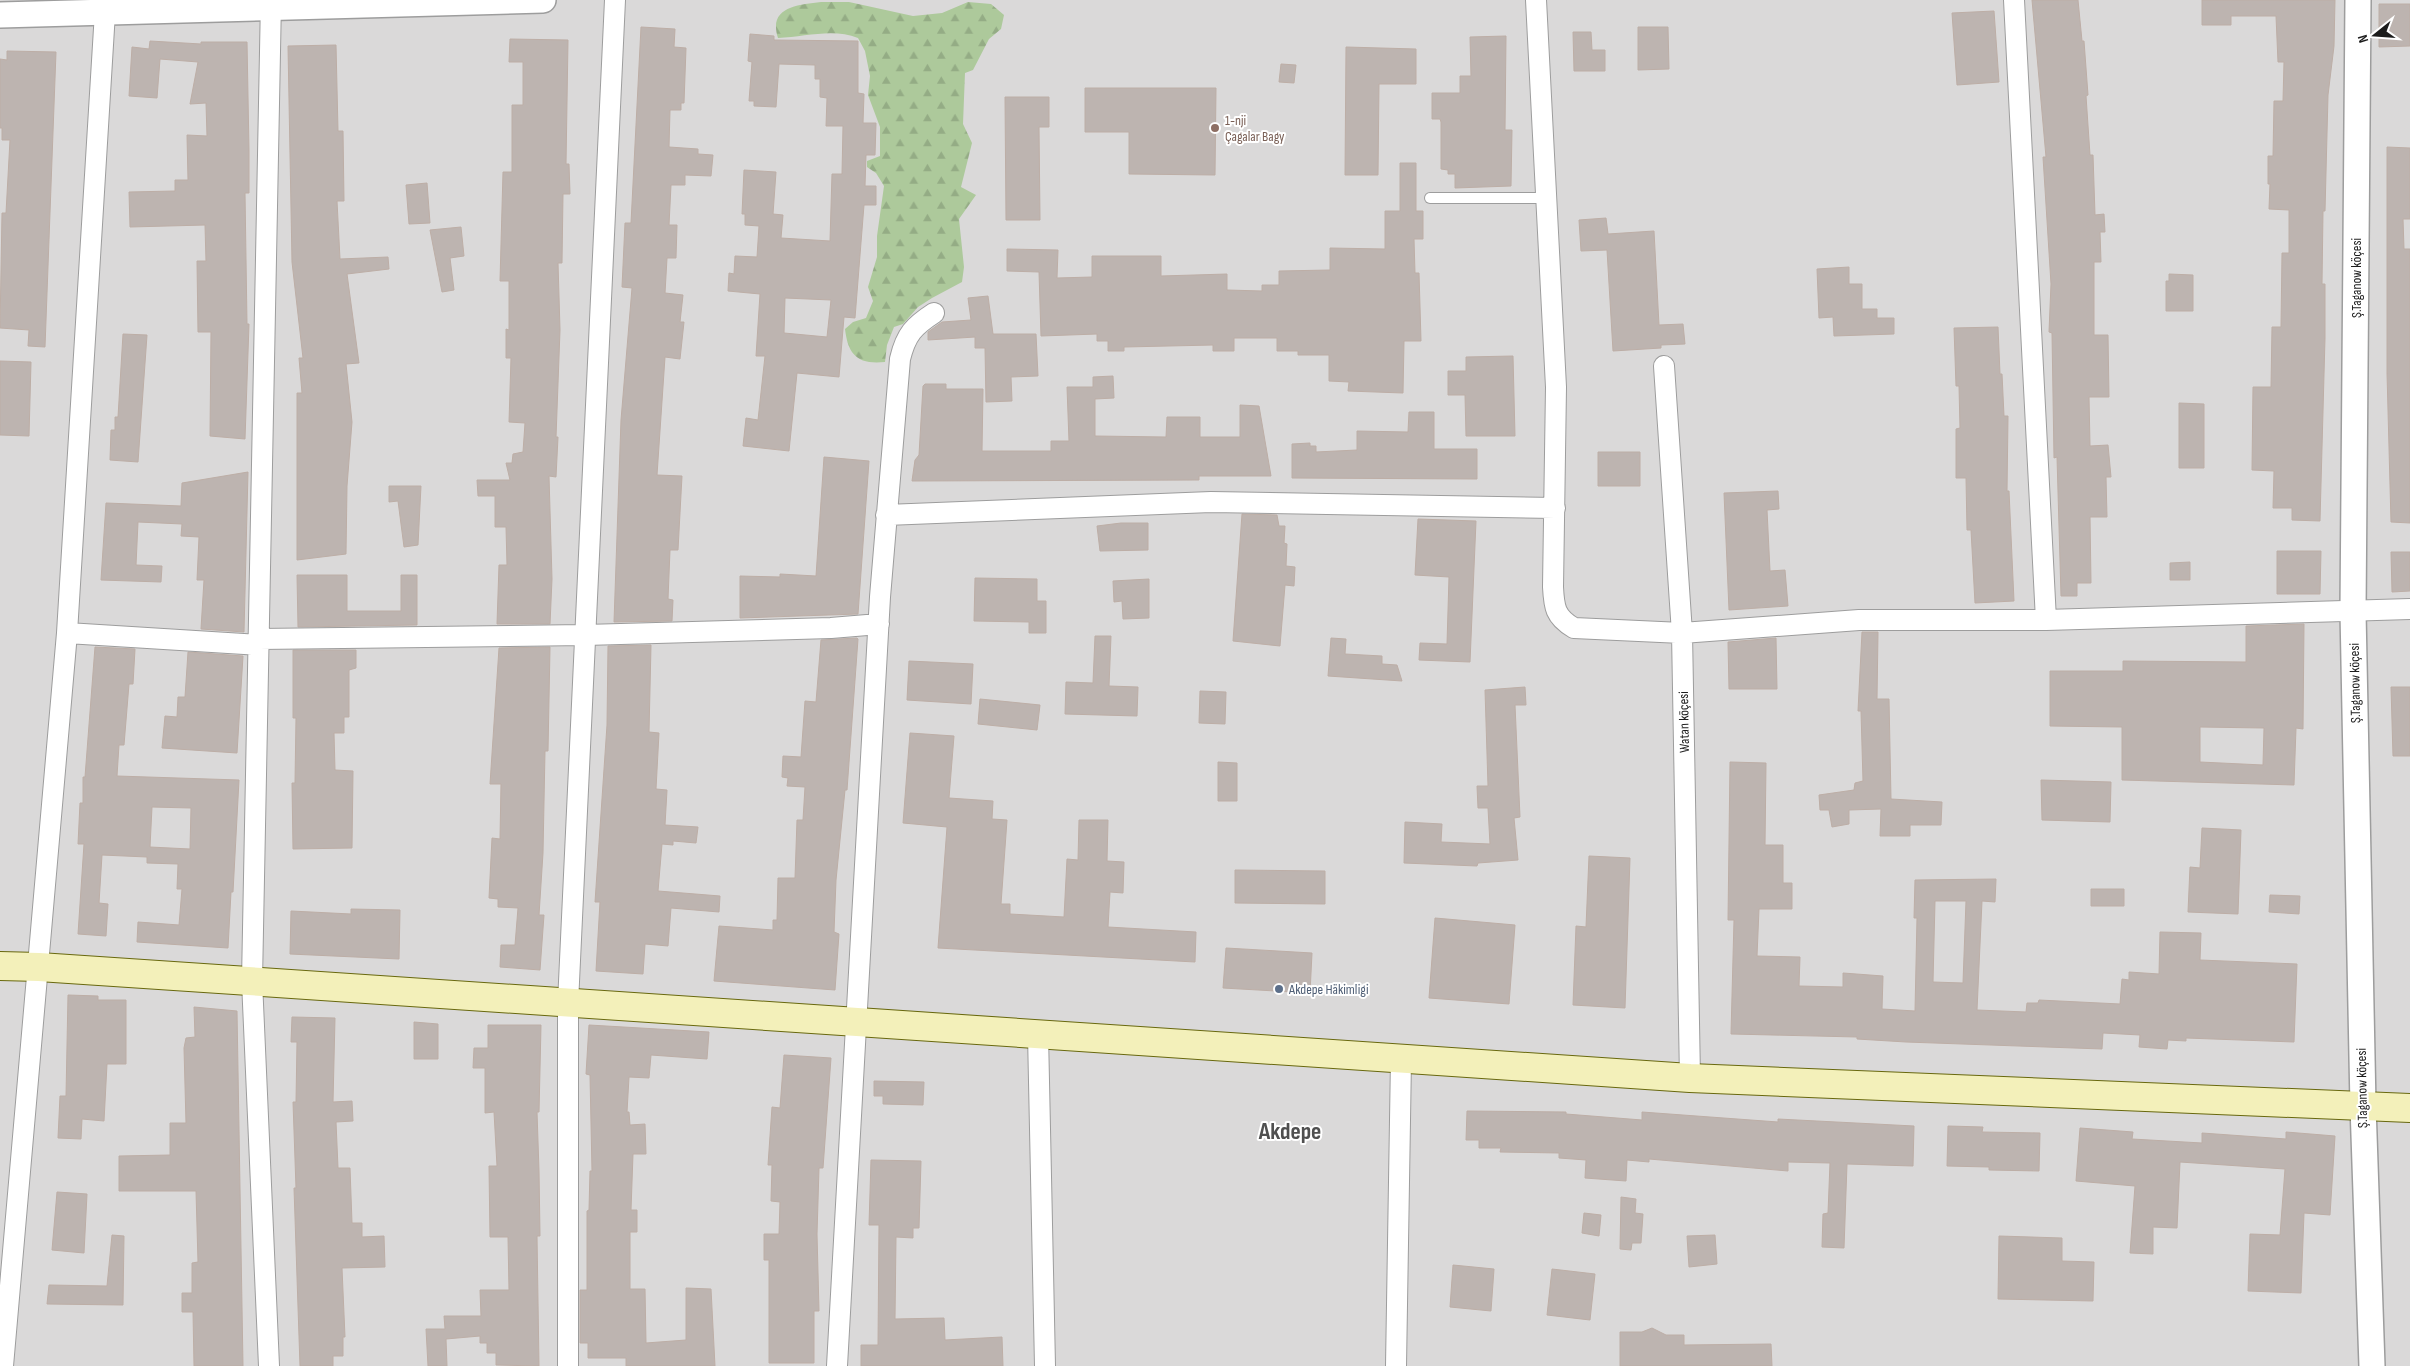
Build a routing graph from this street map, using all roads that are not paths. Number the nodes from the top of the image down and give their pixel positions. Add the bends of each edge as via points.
1 (543, 0) edge
2 (615, 0) edge
3 (1536, 0) edge
4 (2014, 0) edge
5 (2358, 0) edge
6 (271, 3) edge
7 (105, 12) junction
8 (0, 15) edge
9 (1430, 198) dead end
10 (1546, 198) junction
11 (934, 313) dead end
12 (1664, 366) dead end
13 (1555, 508) junction
14 (886, 515) junction
15 (2410, 609) edge
16 (2353, 612) junction
17 (2046, 620) junction
18 (879, 624) junction
19 (68, 633) junction
20 (1682, 633) junction
21 (585, 635) junction
22 (259, 642) junction
23 (0, 966) edge
24 (39, 967) junction
25 (252, 982) junction
26 (568, 1003) junction
27 (857, 1022) junction
28 (1038, 1034) junction
29 (1401, 1059) junction
30 (1690, 1078) junction
31 (2362, 1106) junction
32 (2410, 1108) edge
33 (3, 1366) edge
34 (269, 1366) edge
35 (568, 1366) edge
36 (836, 1366) edge
37 (1045, 1366) edge
38 (1396, 1366) edge
39 (2372, 1366) edge

1 - 6 street
2 - 21 street
3 - 10 street
4 - 17 street
5 - 16 street, Ş.Taganow köçesi
6 - 7 street
6 - 22 street
7 - 8 street
7 - 19 street
9 - 10 lane
10 - 13 street via 1556,387
11 - 14 street via 916,325 904,342 900,358
12 - 20 street, Watan köçesi
13 - 14 street via 1211,502
13 - 20 street via 1554,600 1563,622 1574,628
14 - 18 street
15 - 16 street
16 - 17 street
16 - 31 street, Ş.Taganow köçesi
17 - 20 street via 1859,620
18 - 21 street
18 - 27 street
19 - 22 street
19 - 24 street
20 - 30 street, Watan köçesi
21 - 22 street
21 - 26 street
22 - 25 street
23 - 24 main road
24 - 25 main road
24 - 33 street
25 - 26 main road
25 - 34 street
26 - 27 main road
26 - 35 street
27 - 28 main road
27 - 36 street
28 - 29 main road
28 - 37 street
29 - 30 main road
29 - 38 street
30 - 31 main road
31 - 32 main road
31 - 39 street, Ş.Taganow köçesi

